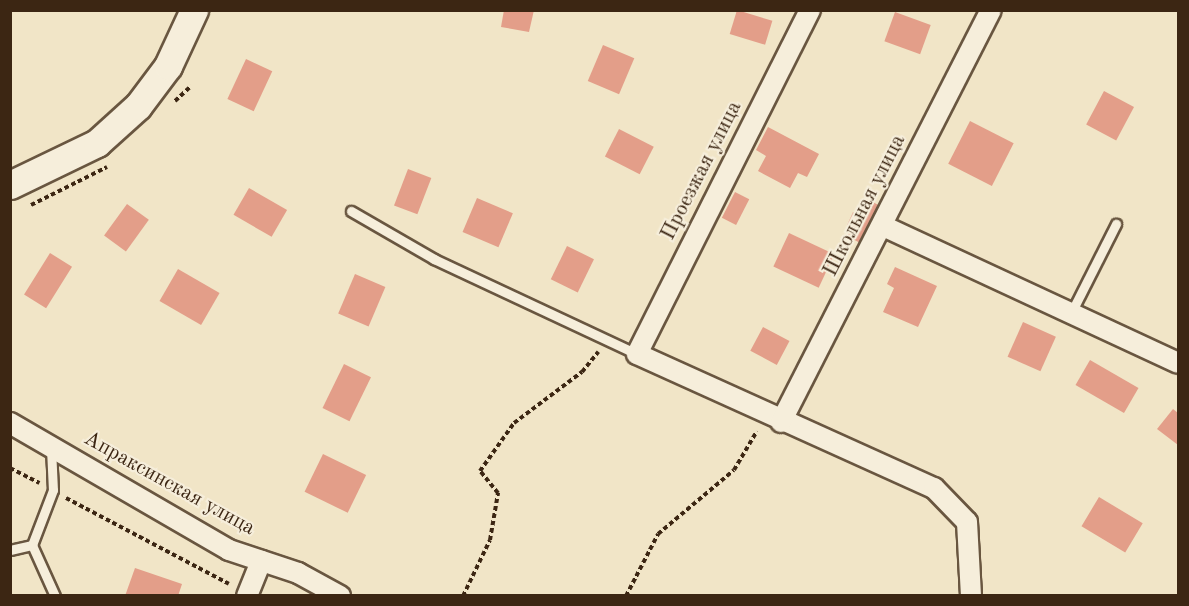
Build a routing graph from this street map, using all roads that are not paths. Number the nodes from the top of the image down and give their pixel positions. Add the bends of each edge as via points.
1 (194, 10) edge
2 (810, 10) edge
3 (991, 10) edge
4 (10, 185) edge
5 (351, 211) dead end
6 (1116, 224) dead end
7 (883, 226) junction
8 (1071, 313) junction
9 (637, 354) junction
10 (1179, 363) edge
11 (781, 422) junction
12 (10, 423) edge
13 (51, 445) junction
14 (32, 545) junction
15 (10, 550) edge
16 (261, 561) junction
17 (55, 596) edge
18 (247, 596) edge
19 (340, 596) edge
20 (970, 596) edge

1 - 4 main road via 168,66 138,106 97,143
2 - 9 street, Проезжая улица
3 - 7 street, Школьная улица
5 - 9 lane via 434,260
6 - 8 lane
7 - 8 street
7 - 11 street, Школьная улица
8 - 10 street
9 - 11 street
11 - 20 street via 934,488 967,522
12 - 13 street, Апраксинская улица
13 - 14 lane via 52,490
13 - 16 street, Апраксинская улица via 229,550
14 - 15 lane
14 - 17 lane
16 - 18 street
16 - 19 street, Апраксинская улица via 298,573

